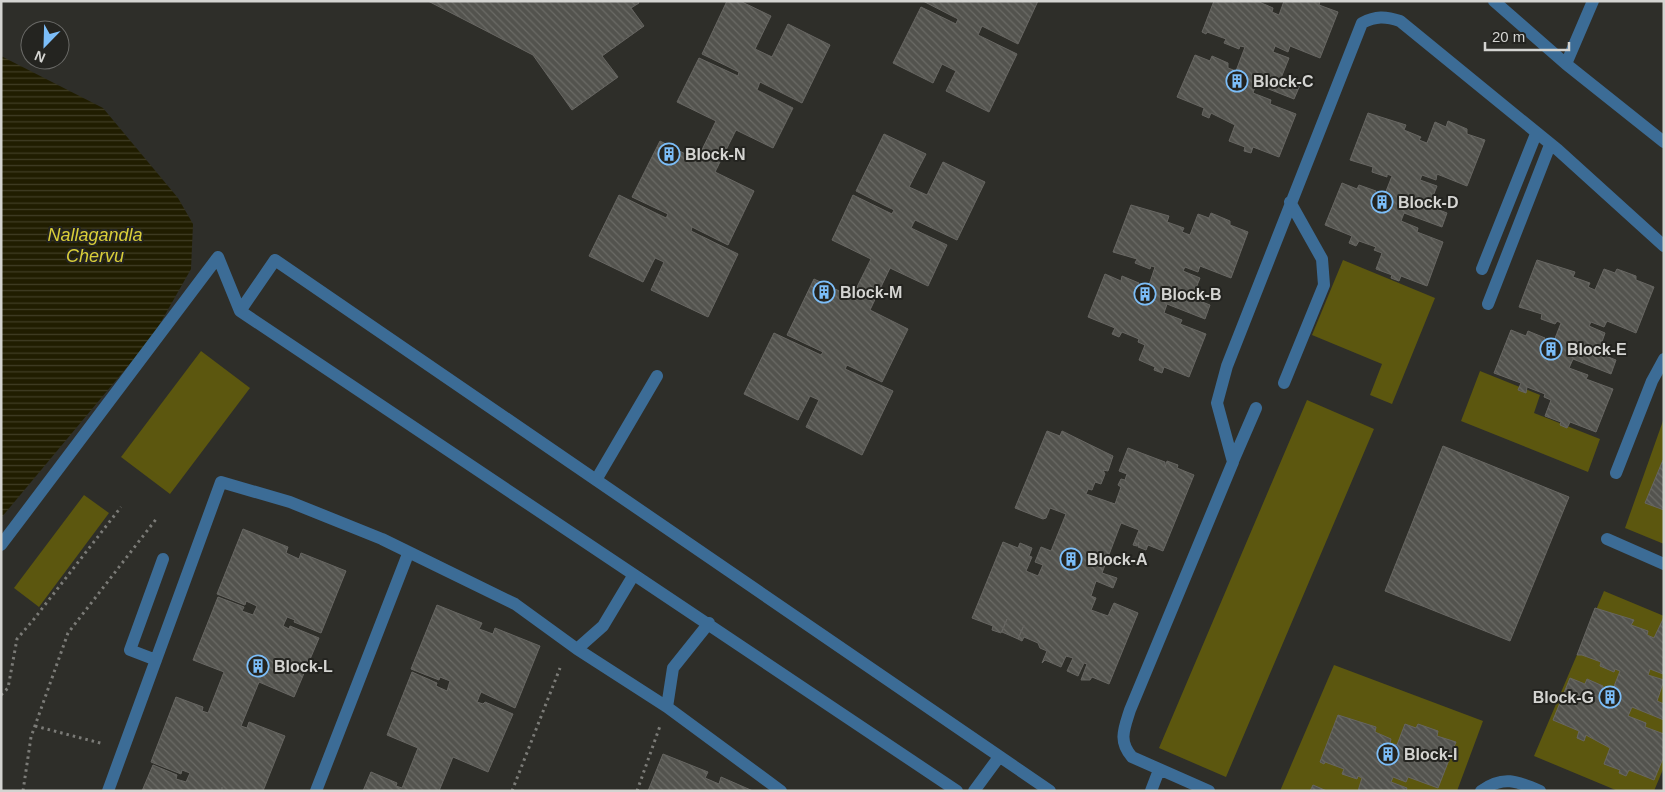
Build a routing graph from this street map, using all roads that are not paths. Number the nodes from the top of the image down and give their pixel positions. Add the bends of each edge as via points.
1 (1494, 1) edge
2 (1593, 1) edge
3 (1566, 64) junction
4 (1536, 134) junction
5 (1664, 142) edge
6 (1550, 145) junction
7 (1290, 202) junction
8 (1664, 246) edge
9 (1482, 269) dead end
10 (1488, 304) dead end
11 (240, 311) junction
12 (1664, 359) edge
13 (657, 376) dead end
14 (1284, 383) dead end
15 (1256, 408) dead end
16 (1233, 462) junction
17 (1616, 473) dead end
18 (596, 480) junction
19 (1607, 539) dead end
20 (1, 545) edge
21 (408, 554) junction
22 (163, 559) dead end
23 (1664, 564) edge
24 (633, 576) junction
25 (709, 623) junction
26 (577, 650) junction
27 (156, 660) junction
28 (667, 707) junction
29 (999, 756) junction
30 (1159, 770) junction
31 (108, 791) edge
32 (316, 791) edge
33 (781, 791) edge
34 (957, 791) edge
35 (974, 791) edge
36 (1050, 791) edge
37 (1151, 791) edge
38 (1209, 791) edge
39 (1481, 791) edge
40 (1540, 791) edge

1 - 3 street
2 - 3 street
3 - 5 street
4 - 6 street
4 - 7 street via 1400,21 1386,16 1372,18 1362,23 1357,32
4 - 9 street
6 - 8 street
6 - 10 street
7 - 14 street via 1322,259 1324,285
7 - 16 street via 1220,389 1217,403
11 - 18 street via 275,260
11 - 20 street via 218,257
11 - 24 street
12 - 17 street via 1652,381
13 - 18 street
15 - 16 street
16 - 30 street via 1130,710 1122,739 1124,749 1132,757
18 - 29 street
19 - 23 street
21 - 26 street via 514,604
21 - 27 street via 382,539 290,502 221,482
21 - 32 street
22 - 27 street via 130,650
24 - 25 street
24 - 26 street via 603,626
25 - 28 street via 673,668
25 - 34 street
26 - 28 street
27 - 31 street
28 - 33 street
29 - 35 street
29 - 36 street
30 - 37 street
30 - 38 street
39 - 40 street via 1492,783 1507,780

